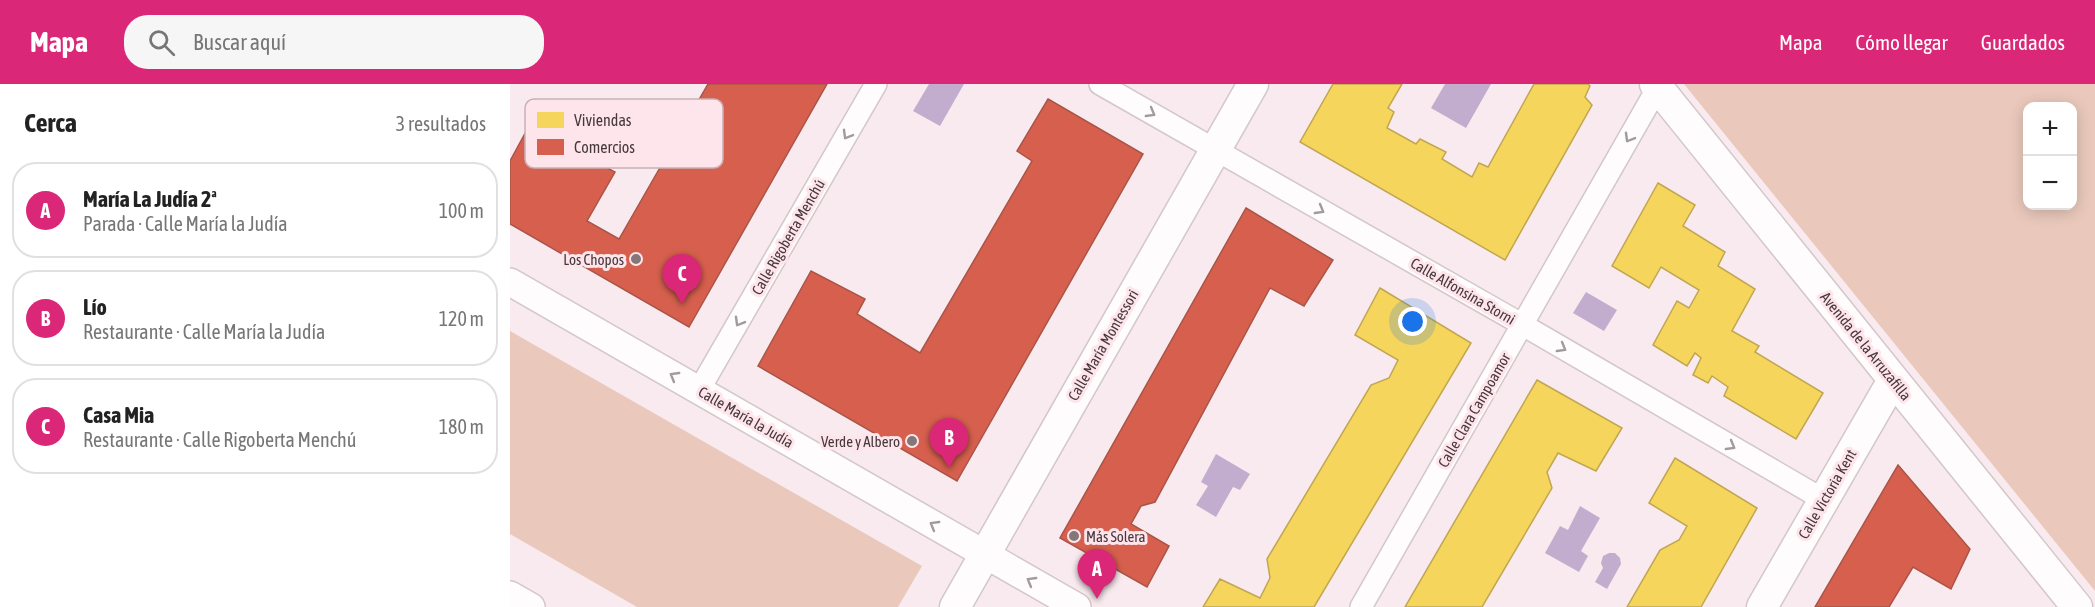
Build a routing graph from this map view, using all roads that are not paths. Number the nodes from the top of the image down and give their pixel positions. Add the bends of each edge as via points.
1 (876, 84) edge
2 (1100, 84) edge
3 (1252, 84) edge
4 (1657, 86) edge
5 (1214, 150) junction
6 (510, 282) edge
7 (1523, 325) junction
8 (1893, 380) junction
9 (699, 390) junction
10 (1824, 500) junction
11 (985, 554) junction
12 (510, 595) edge
13 (531, 607) edge
14 (955, 607) edge
15 (1077, 607) edge
16 (1361, 607) edge
17 (1762, 607) edge
18 (2077, 607) edge

1 -> 9 street, Calle Rigoberta Menchú
2 -> 5 street, Calle Alfonsina Storni
3 - 5 main road, Calle María Montessori
4 -> 7 street, Calle Clara Campoamor
4 - 8 main road, Avenida de la Arruzafilla
5 -> 7 street, Calle Alfonsina Storni
5 - 11 main road, Calle María Montessori
9 -> 6 street, Calle María la Judía
7 -> 10 street, Calle Alfonsina Storni
7 - 16 street, Calle Clara Campoamor
8 - 10 main road, Calle Victoria Kent
8 - 18 main road, Avenida de la Arruzafilla
11 -> 9 street, Calle María la Judía
10 - 17 main road, Calle Victoria Kent
11 - 14 main road, Calle María Montessori
15 -> 11 street, Calle María la Judía
12 - 13 street

